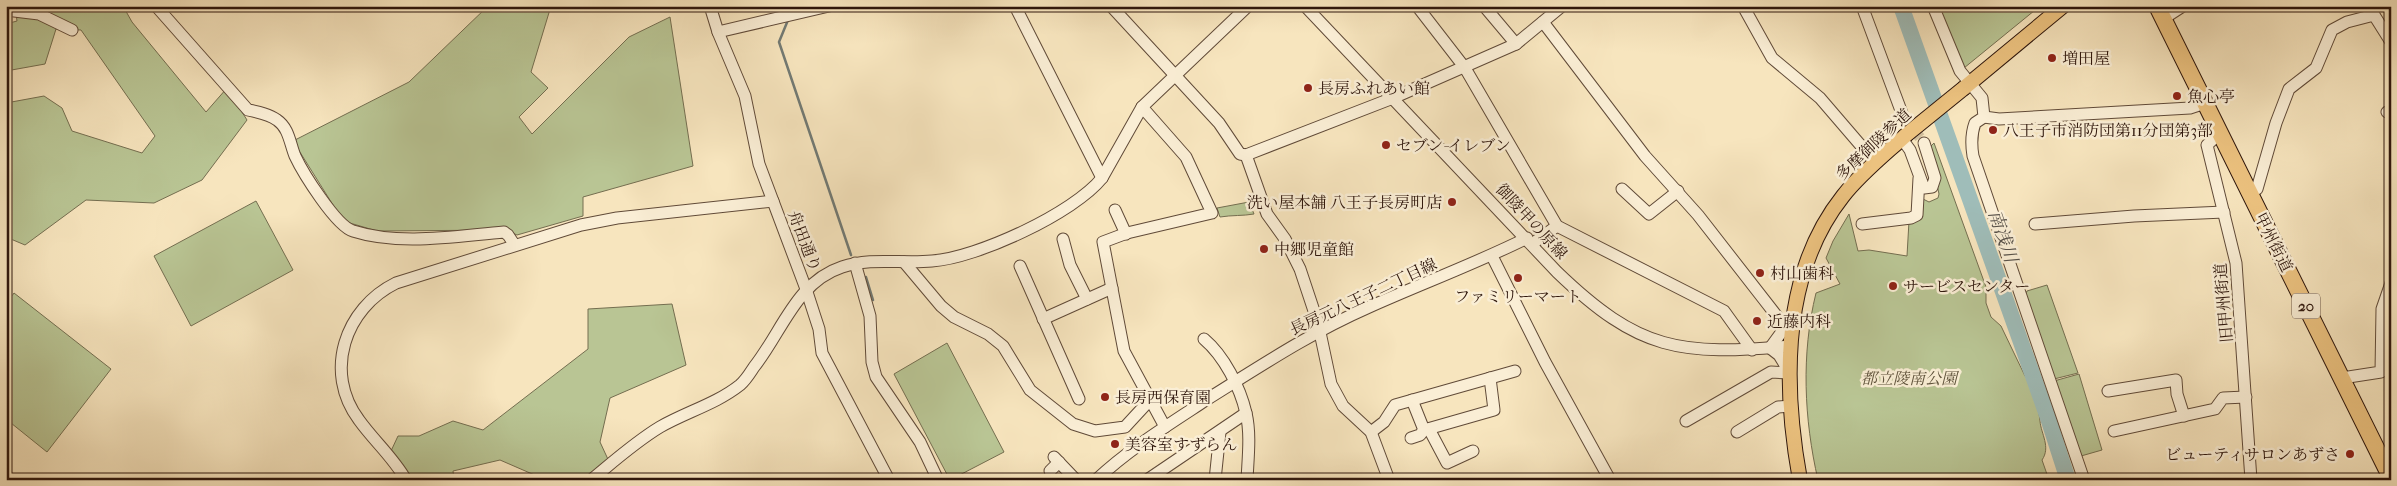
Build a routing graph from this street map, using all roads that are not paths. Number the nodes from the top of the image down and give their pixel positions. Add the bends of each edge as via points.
1 (156, 6) edge
2 (710, 6) edge
3 (829, 6) edge
4 (1015, 6) edge
5 (1111, 6) edge
6 (1248, 6) edge
7 (1305, 6) edge
8 (1417, 6) edge
9 (1484, 6) edge
10 (1562, 6) edge
11 (1743, 6) edge
12 (1862, 6) edge
13 (1933, 6) edge
14 (2063, 6) edge
15 (2183, 6) edge
16 (6, 10) edge
17 (2160, 12) edge
18 (1543, 22) junction
19 (72, 30) dead end
20 (718, 32) junction
21 (2391, 42) edge
22 (1516, 44) junction
23 (1465, 68) junction
24 (1176, 76) junction
25 (1967, 86) junction
26 (1393, 98) junction
27 (2205, 103) junction
28 (1142, 107) junction
29 (1903, 116) tunnel mouth
30 (1984, 117) junction
31 (2220, 133) junction
32 (1904, 137) junction
33 (1924, 143) tunnel mouth
34 (1246, 155) junction
35 (1875, 162) junction
36 (1102, 178) junction
37 (1919, 178) junction
38 (1622, 189) dead end
39 (2257, 189) dead end
40 (1678, 191) junction
41 (773, 201) junction
42 (1115, 210) dead end
43 (2224, 212) junction
44 (1862, 224) dead end
45 (2035, 224) dead end
46 (1557, 226) junction
47 (1126, 234) junction
48 (1063, 239) dead end
49 (1529, 241) junction
50 (514, 244) junction
51 (1492, 256) junction
52 (904, 262) junction
53 (855, 263) junction
54 (1020, 266) dead end
55 (2391, 283) edge
56 (1112, 288) junction
57 (806, 289) junction
58 (1087, 300) junction
59 (1796, 305) junction
60 (1777, 316) junction
61 (1043, 319) junction
62 (1789, 326) junction
63 (1319, 331) junction
64 (1204, 339) dead end
65 (1791, 346) junction
66 (1770, 348) junction
67 (1752, 350) junction
68 (1515, 371) dead end
69 (1790, 373) junction
70 (1490, 378) junction
71 (2342, 378) junction
72 (1234, 382) junction
73 (2108, 391) dead end
74 (2246, 397) junction
75 (1079, 399) dead end
76 (1412, 400) junction
77 (1149, 401) junction
78 (1791, 406) junction
79 (1246, 413) junction
80 (2184, 416) junction
81 (1686, 421) dead end
82 (1165, 427) junction
83 (1427, 430) junction
84 (2114, 431) dead end
85 (1220, 432) junction
86 (1371, 432) junction
87 (1737, 432) dead end
88 (1411, 438) dead end
89 (1473, 451) dead end
90 (1050, 471) dead end
91 (2391, 478) edge
92 (406, 480) edge
93 (591, 480) edge
94 (888, 480) edge
95 (938, 480) edge
96 (1076, 480) edge
97 (1096, 480) edge
98 (1147, 480) edge
99 (1215, 480) edge
100 (1247, 480) edge
101 (1390, 480) edge
102 (1610, 480) edge
103 (1800, 480) edge
104 (2084, 480) edge
105 (2251, 480) edge

1 - 50 street via 248,110 265,114 284,126 302,168 346,228 431,240 504,232
2 - 20 street, 舟田通り
3 - 20 street
4 - 36 street
5 - 24 street
6 - 24 street
7 - 26 street, 御陵甲の原線
8 - 23 street
9 - 22 street
10 - 18 street
11 - 35 street via 1772,58 1827,106
12 - 29 street
13 - 25 street
14 - 25 main road, 多摩御陵参道
15 - 17 street
16 - 19 street via 39,14
17 - 27 highway, 甲州街道 / 20
18 - 22 street
18 - 40 street via 1645,156
20 - 41 street, 舟田通り via 745,96 753,145
21 - 39 street via 2374,15 2332,30 2316,68 2289,89
22 - 23 street
23 - 26 street
23 - 46 street
24 - 28 street
24 - 34 street via 1219,123 1240,154
25 - 30 street via 1982,98
25 - 32 main road, 多摩御陵参道, bridge
26 - 34 street
26 - 49 street, 御陵甲の原線
27 - 30 street via 2190,108 1999,119
27 - 31 highway, 甲州街道 / 20
28 - 36 street
28 - 47 street via 1186,157 1212,213
30 - 104 street via 1974,126 1973,156
31 - 43 street, 旧甲州街道 via 2207,145
31 - 71 highway, 甲州街道 / 20
32 - 35 main road, 多摩御陵参道
32 - 37 street
33 - 37 street via 1935,178 1932,187 1924,188
34 - 63 street via 1267,214 1285,239 1300,269
35 - 59 main road, 多摩御陵参道 via 1842,197 1822,228 1806,262
36 - 52 street via 1070,206 981,250 933,261
37 - 44 street via 1917,215
38 - 40 street via 1649,214
40 - 60 street
41 - 50 street via 617,218
41 - 57 street, 舟田通り
42 - 47 street
43 - 45 street
43 - 74 street, 旧甲州街道 via 2236,263
46 - 49 street, 長房元八王子二丁目線
46 - 67 street via 1724,311
47 - 56 street via 1104,242
48 - 58 street via 1070,266
49 - 51 street, 長房元八王子二丁目線
49 - 67 street, 御陵甲の原線 via 1587,301 1635,333 1684,349 1715,352
50 - 92 street via 384,288 363,308 349,328 342,354 345,396 358,419
51 - 63 street, 長房元八王子二丁目線
51 - 102 street via 1545,362
52 - 53 street
52 - 77 street via 947,311 1003,346 1030,390 1074,424 1095,431 1125,426
53 - 57 street via 818,278
53 - 95 street via 870,316 872,362 876,377 920,442
54 - 61 street
55 - 71 street via 2382,309 2381,372
56 - 58 street
56 - 77 street via 1124,352
57 - 93 street via 741,384 706,406 659,428
57 - 94 street, 舟田通り via 819,330 822,353
58 - 61 street
59 - 60 street
59 - 62 main road, 多摩御陵参道
60 - 62 street
61 - 75 street
62 - 65 main road, 多摩御陵参道
62 - 66 street
63 - 72 street, 長房元八王子二丁目線
63 - 86 street via 1331,384 1343,406
64 - 72 street via 1212,346
65 - 66 street, 御陵甲の原線
65 - 69 main road, 多摩御陵参道
66 - 67 street, 御陵甲の原線
66 - 69 street via 1779,355
68 - 70 street
69 - 78 main road, 多摩御陵参道
69 - 81 street via 1770,372
70 - 76 street
70 - 83 street via 1494,410
71 - 91 highway, 甲州街道 / 20
72 - 79 street
72 - 82 street, 長房元八王子二丁目線
73 - 80 street via 2176,380
74 - 80 street via 2223,398 2215,409
74 - 105 street, 旧甲州街道
76 - 83 street
76 - 86 street via 1395,405 1384,422
77 - 82 street
78 - 87 street via 1778,407
78 - 103 main road, 多摩御陵参道
79 - 85 street
79 - 100 street
80 - 84 street
82 - 97 street, 長房元八王子二丁目線 via 1132,449
83 - 88 street
83 - 89 street via 1447,463
85 - 98 street
85 - 99 street
86 - 101 street
90 - 96 street via 1056,460

